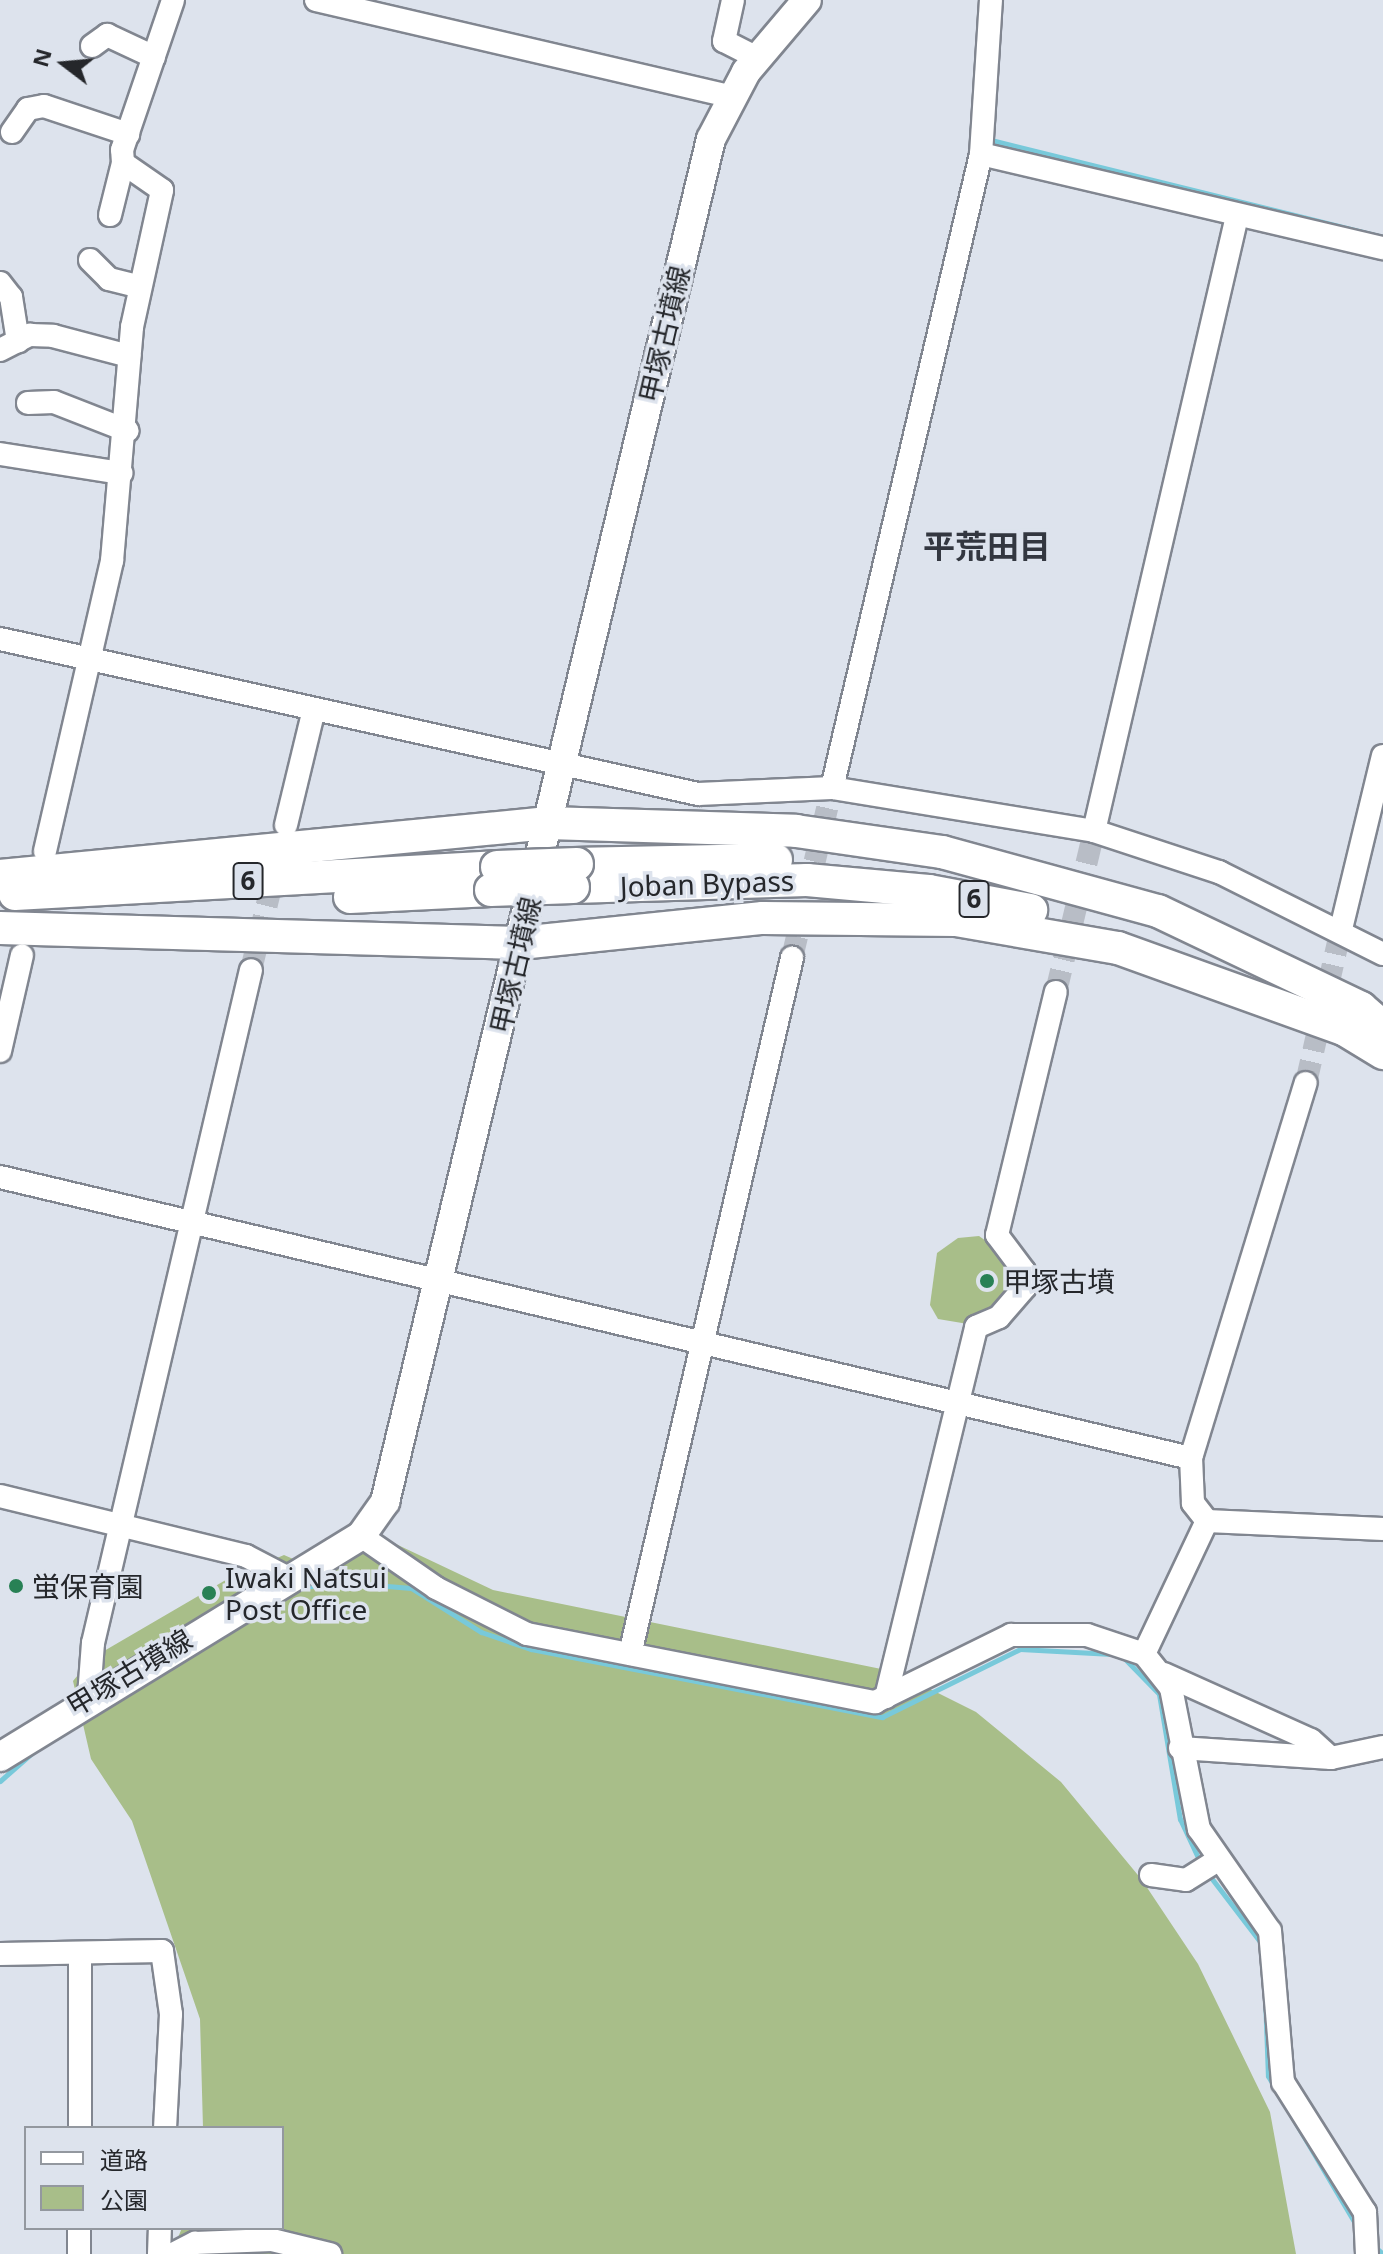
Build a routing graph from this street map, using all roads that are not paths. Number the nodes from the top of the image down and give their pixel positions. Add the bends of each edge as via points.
1 (173, 0) edge
2 (316, 0) edge
3 (733, 0) edge
4 (807, 0) edge
5 (991, 0) edge
6 (92, 46) dead end
7 (154, 57) junction
8 (757, 58) junction
9 (730, 96) junction
10 (12, 132) dead end
11 (128, 134) junction
12 (981, 154) junction
13 (123, 163) junction
14 (110, 215) dead end
15 (1237, 216) junction
16 (1383, 248) edge
17 (90, 260) dead end
18 (0, 283) edge
19 (140, 287) junction
20 (9, 345) edge
21 (129, 356) junction
22 (28, 403) dead end
23 (128, 431) junction
24 (0, 454) edge
25 (122, 473) junction
26 (0, 639) edge
27 (91, 660) junction
28 (313, 713) junction
29 (1383, 756) edge
30 (562, 769) junction
31 (832, 788) junction
32 (548, 823) junction
33 (286, 825) dead end
34 (1094, 831) junction
35 (45, 851) dead end
36 (575, 875) junction
37 (0, 876) edge
38 (494, 878) junction
39 (0, 895) edge
40 (0, 913) edge
41 (0, 928) edge
42 (1341, 929) junction
43 (520, 943) junction
44 (1383, 954) edge
45 (22, 955) dead end
46 (792, 958) tunnel mouth
47 (251, 970) tunnel mouth
48 (1056, 992) tunnel mouth
49 (1383, 1027) edge
50 (1351, 1032) junction
51 (1383, 1033) edge
52 (0, 1051) edge
53 (1383, 1053) edge
54 (1306, 1083) tunnel mouth
55 (0, 1177) edge
56 (192, 1222) junction
57 (440, 1278) junction
58 (700, 1344) junction
59 (958, 1402) junction
60 (1191, 1458) junction
61 (0, 1496) edge
62 (1207, 1521) junction
63 (120, 1525) junction
64 (1383, 1529) edge
65 (361, 1536) junction
66 (292, 1580) junction
67 (630, 1654) junction
68 (1144, 1654) junction
69 (1164, 1674) junction
70 (89, 1696) junction
71 (886, 1697) junction
72 (1383, 1747) edge
73 (1180, 1748) junction
74 (0, 1757) edge
75 (1331, 1758) junction
76 (1210, 1866) junction
77 (1151, 1875) dead end
78 (0, 1954) edge
79 (80, 1957) junction
80 (80, 2126) edge
81 (165, 2126) edge
82 (79, 2230) edge
83 (160, 2230) edge
84 (1371, 2238) edge
85 (79, 2254) edge
86 (159, 2254) edge
87 (173, 2254) edge
88 (330, 2254) edge

1 - 7 street
2 - 9 street
3 - 8 street via 724,41
4 - 8 main road, 甲塚古墳線
5 - 12 street
6 - 7 street via 107,35
7 - 11 street
8 - 9 main road, 甲塚古墳線
9 - 30 main road, 甲塚古墳線 via 695,206
10 - 11 street via 28,109 44,106
11 - 13 street
12 - 15 street
12 - 31 street
13 - 14 street
13 - 19 street via 162,190
15 - 16 street
15 - 34 street
17 - 19 street via 109,279
18 - 20 street via 18,322
19 - 21 street
20 - 21 street via 53,336
21 - 23 street
22 - 23 street via 54,402
23 - 25 street
24 - 25 street
25 - 27 street
26 - 27 street
27 - 28 street
27 - 35 street
28 - 30 street
28 - 33 street
29 - 42 street
30 - 31 street via 698,794
30 - 32 main road, 甲塚古墳線
31 - 34 street
32 - 37 highway
32 - 43 main road, 甲塚古墳線
32 - 49 highway via 796,831 1028,871 1184,920 1361,1008
34 - 42 street via 1219,872
36 - 38 highway, Joban Bypass / 6, bridge
36 - 50 highway, Joban Bypass / 6 via 807,880 1011,906 1139,937
36 - 51 highway, Joban Bypass / 6 via 810,861 934,870 1013,886 1232,956
38 - 39 highway, Joban Bypass / 6
38 - 40 highway, Joban Bypass / 6
41 - 43 highway
42 - 44 street
43 - 50 highway via 763,918 956,920 1167,962
43 - 57 main road, 甲塚古墳線
45 - 52 street
46 - 58 street
47 - 56 street
48 - 59 street via 997,1235 1024,1271 1025,1287 999,1317 976,1327
50 - 53 highway, Joban Bypass / 6
54 - 60 street
55 - 56 street
56 - 57 street
56 - 63 street
57 - 58 street
57 - 65 main road, 甲塚古墳線 via 385,1502
58 - 59 street
58 - 67 street
59 - 60 street
59 - 71 street
60 - 62 street via 1193,1503
61 - 63 street
62 - 64 street
62 - 68 street
63 - 66 street via 246,1556
63 - 70 street via 93,1643
65 - 66 main road, 甲塚古墳線
65 - 67 street via 493,1621
66 - 70 main road, 甲塚古墳線
67 - 71 street via 834,1695
68 - 69 street
68 - 71 street via 1087,1635 1011,1635
69 - 73 street
69 - 75 street via 1311,1740
70 - 74 main road, 甲塚古墳線
72 - 75 street
73 - 75 street
73 - 76 street
76 - 77 street via 1178,1881
76 - 84 street via 1276,1949 1283,2082
78 - 79 street
79 - 80 street
79 - 81 street via 162,1951 171,2014
82 - 85 street
83 - 86 street
87 - 88 street via 195,2243 272,2240

